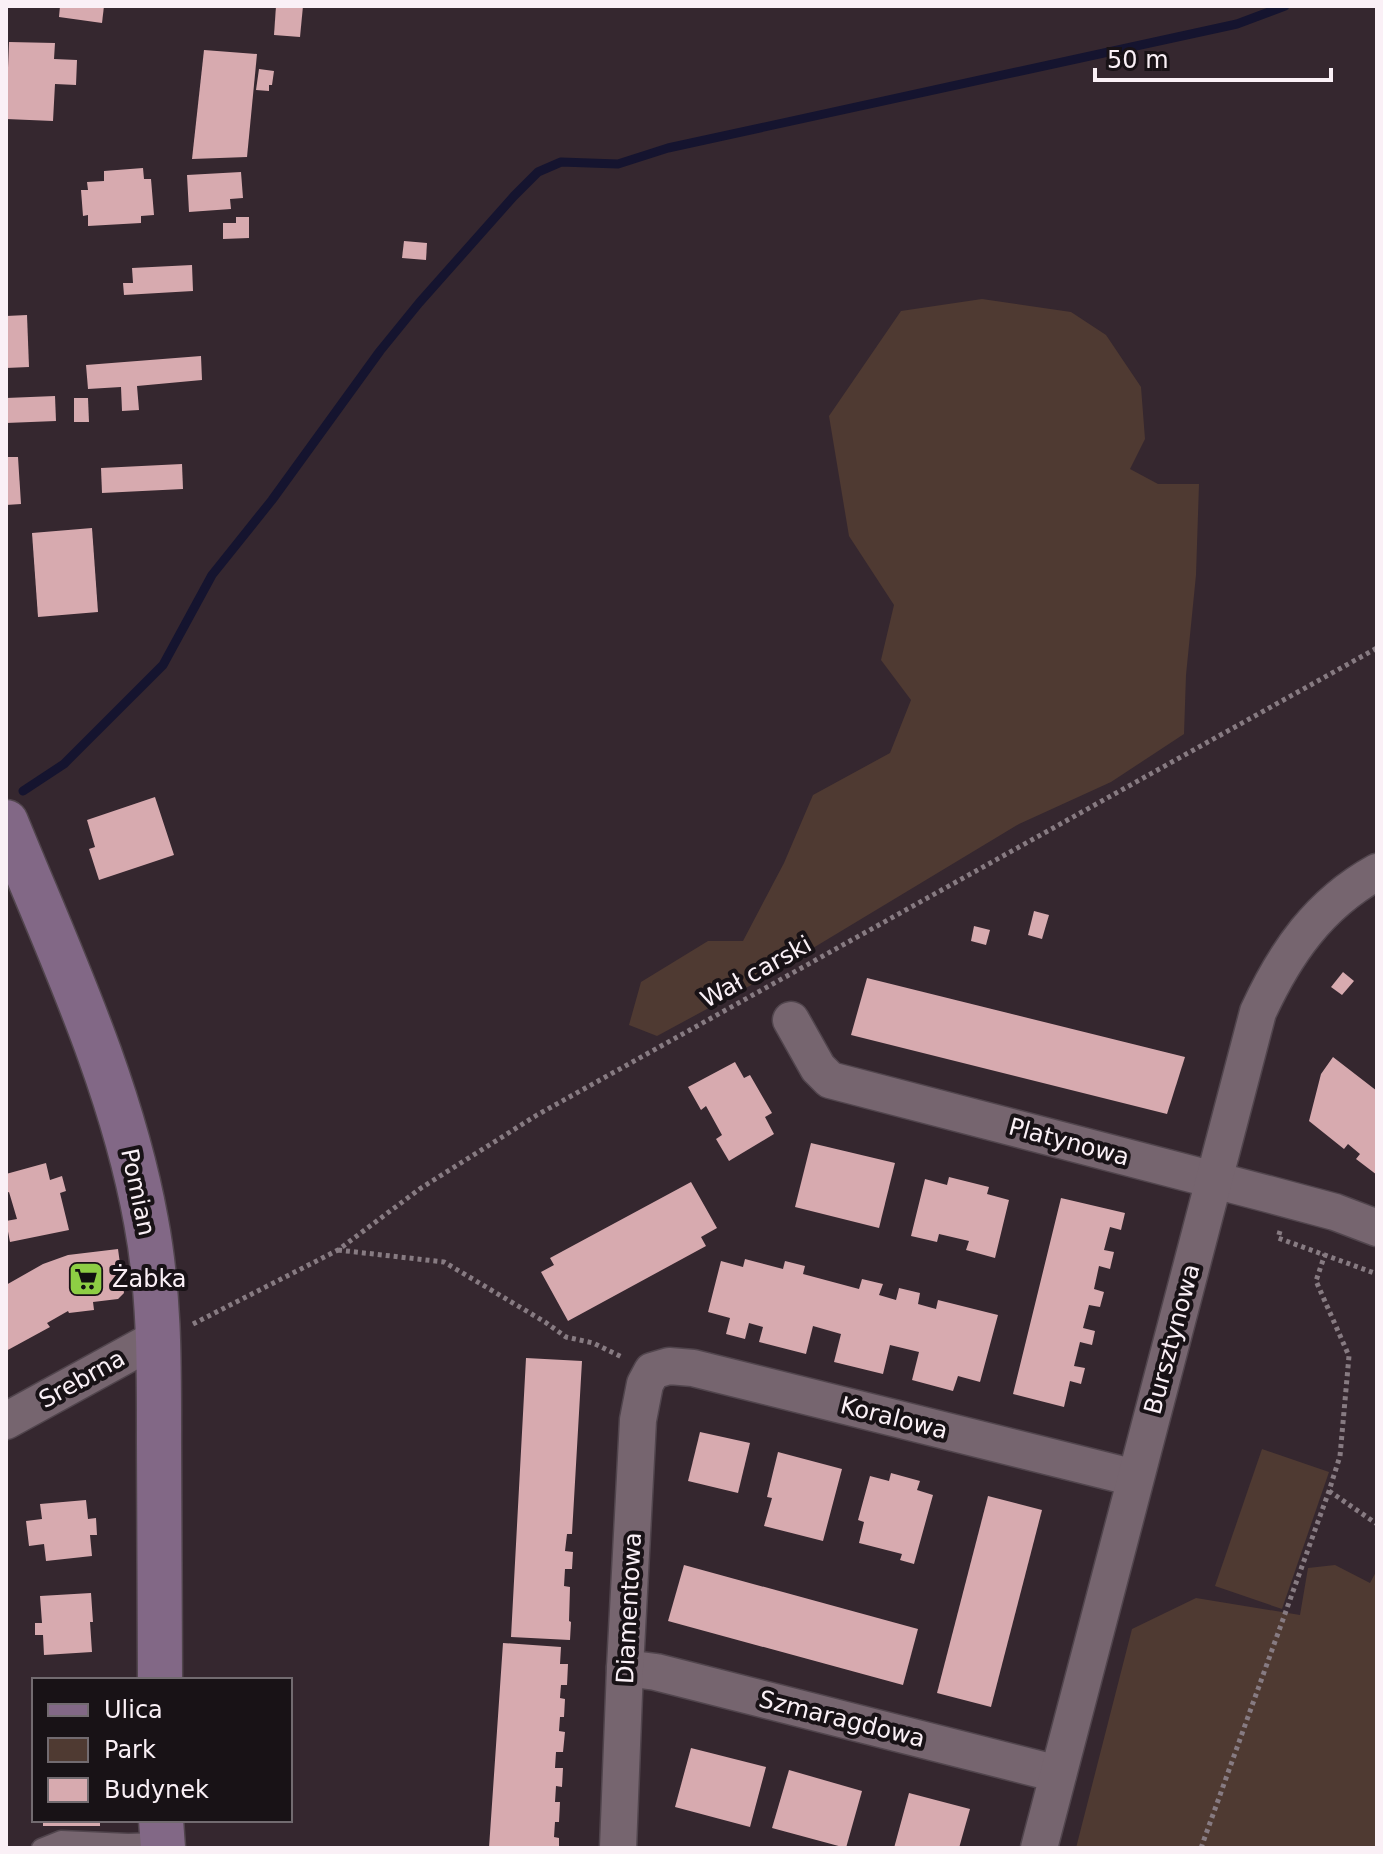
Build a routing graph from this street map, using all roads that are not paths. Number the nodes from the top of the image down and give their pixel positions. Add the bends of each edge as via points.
1 (6, 822) edge
2 (1377, 872) edge
3 (791, 1020) dead end
4 (1213, 1179) junction
5 (1377, 1228) edge
6 (159, 1337) junction
7 (652, 1371) joint
8 (6, 1421) edge
9 (1135, 1478) junction
10 (625, 1668) junction
11 (160, 1678) edge
12 (1058, 1774) junction
13 (161, 1837) edge
14 (41, 1848) edge
15 (618, 1848) edge
16 (1039, 1848) edge

1 - 6 street, Pomian via 77,996 126,1136 147,1223
2 - 4 street, Bursztynowa via 1330,906 1279,968 1258,1012
3 - 4 street, Platynowa via 830,1080
4 - 5 street, Platynowa
4 - 9 street, Bursztynowa
6 - 8 street, Srebrna
6 - 11 street, Pomian
7 - 9 street, Koralowa via 693,1368
7 - 10 street, Diamentowa via 638,1420
9 - 12 street, Bursztynowa
10 - 12 street, Szmaragdowa
10 - 15 street, Diamentowa
12 - 16 street, Bursztynowa
13 - 14 lane via 128,1843 61,1840

